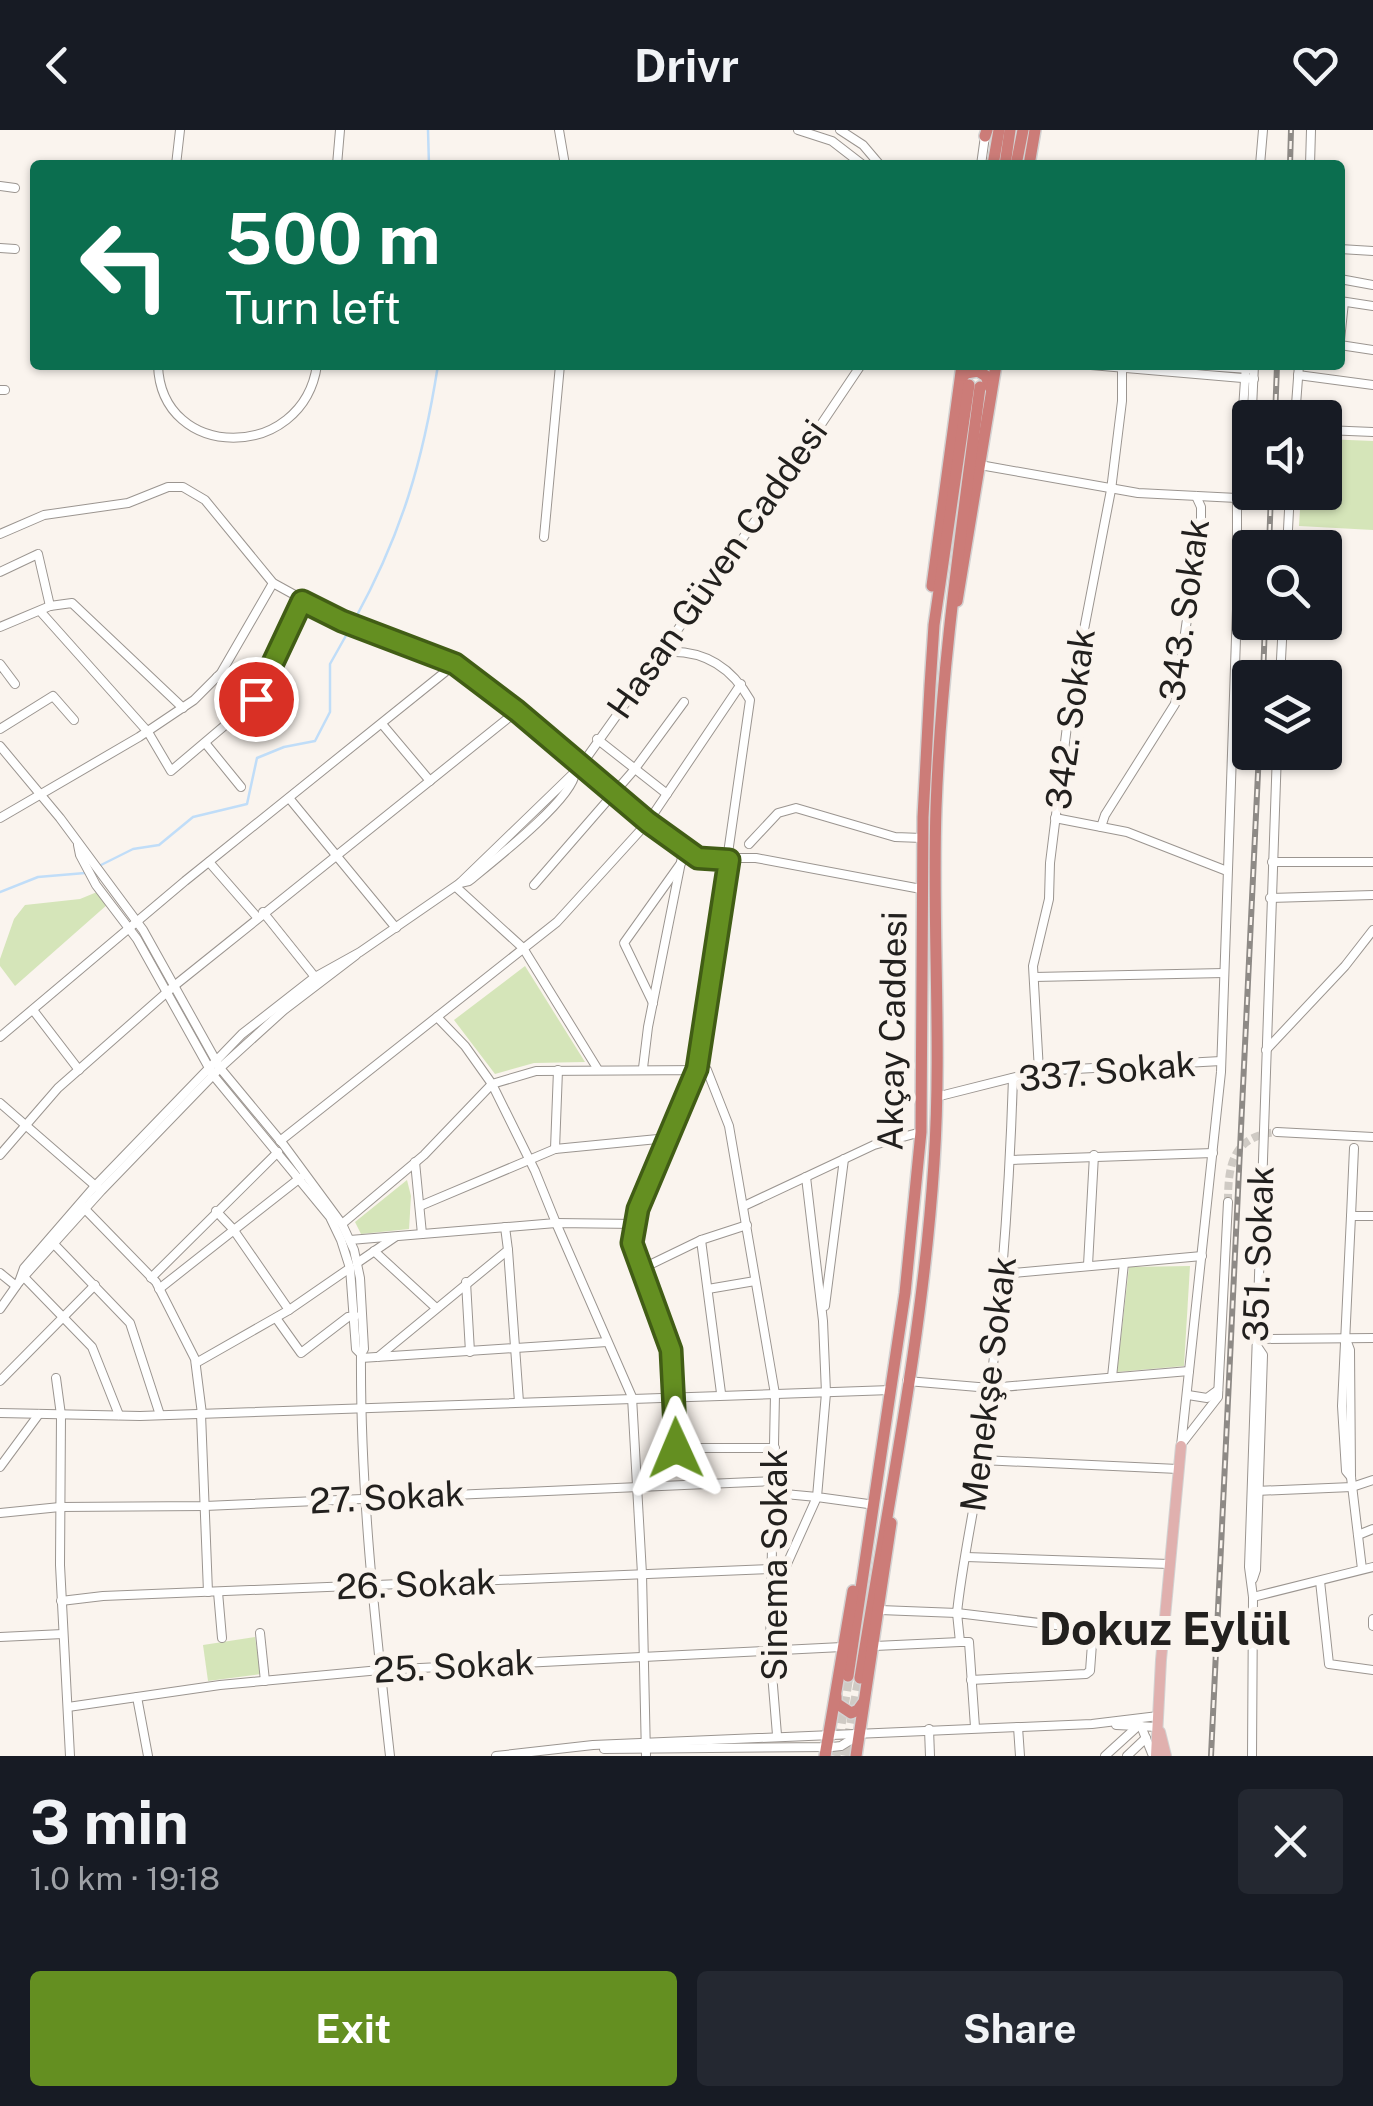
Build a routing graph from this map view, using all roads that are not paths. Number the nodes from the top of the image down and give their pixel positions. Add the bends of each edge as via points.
1 (180, 130) edge
2 (340, 130) edge
3 (559, 130) edge
4 (798, 130) edge
5 (1000, 130) edge
6 (1010, 130) edge
7 (1023, 130) edge
8 (1035, 130) edge
9 (1263, 130) edge
10 (1312, 130) edge
11 (845, 132) edge
12 (986, 133) edge
13 (177, 160) edge
14 (338, 160) edge
15 (564, 160) edge
16 (858, 160) edge
17 (875, 160) edge
18 (982, 160) edge
19 (995, 160) edge
20 (1006, 160) edge
21 (1017, 160) edge
22 (1030, 160) edge
23 (1260, 160) edge
24 (1310, 160) edge
25 (0, 186) edge
26 (15, 188) dead end
27 (0, 248) edge
28 (1345, 249) edge
29 (16, 250) dead end
30 (1373, 251) edge
31 (1345, 280) edge
32 (1373, 285) edge
33 (1345, 301) edge
34 (1373, 306) edge
35 (1345, 344) edge
36 (1373, 350) edge
37 (159, 370) edge
38 (316, 370) edge
39 (560, 370) edge
40 (858, 370) edge
41 (965, 370) edge
42 (991, 370) edge
43 (1122, 370) edge
44 (1207, 370) edge
45 (1298, 370) edge
46 (1250, 371) edge
47 (975, 386) junction
48 (1373, 386) edge
49 (1247, 400) edge
50 (1296, 400) edge
51 (1342, 431) edge
52 (1373, 432) edge
53 (980, 466) junction
54 (1111, 490) junction
55 (1196, 496) junction
56 (1232, 498) edge
57 (1237, 510) edge
58 (0, 534) edge
59 (544, 537) dead end
60 (0, 572) edge
61 (273, 583) junction
62 (302, 601) junction
63 (50, 606) junction
64 (40, 610) junction
65 (0, 627) edge
66 (948, 629) junction
67 (663, 652) junction
68 (0, 664) edge
69 (455, 664) junction
70 (218, 677) junction
71 (15, 684) dead end
72 (741, 684) junction
73 (256, 699) junction
74 (684, 702) dead end
75 (183, 708) junction
76 (517, 711) junction
77 (74, 720) dead end
78 (382, 724) junction
79 (0, 729) edge
80 (148, 732) junction
81 (597, 740) junction
82 (206, 744) junction
83 (0, 746) edge
84 (577, 770) junction
85 (634, 770) junction
86 (1275, 770) edge
87 (430, 781) junction
88 (241, 787) dead end
89 (614, 794) junction
90 (667, 794) junction
91 (41, 796) junction
92 (290, 798) junction
93 (0, 818) edge
94 (1055, 818) junction
95 (648, 822) junction
96 (1101, 827) junction
97 (922, 838) junction
98 (749, 844) dead end
99 (684, 847) junction
100 (336, 854) junction
101 (683, 859) junction
102 (729, 860) junction
103 (209, 862) junction
104 (1272, 862) junction
105 (1373, 862) edge
106 (1227, 871) junction
107 (458, 885) junction
108 (534, 885) dead end
109 (922, 889) junction
110 (1373, 895) edge
111 (1270, 898) junction
112 (260, 915) junction
113 (134, 925) junction
114 (396, 928) junction
115 (1373, 930) edge
116 (523, 948) junction
117 (360, 952) junction
118 (1224, 973) junction
119 (315, 977) junction
120 (1034, 977) junction
121 (171, 989) junction
122 (653, 1004) junction
123 (33, 1010) junction
124 (437, 1017) junction
125 (0, 1037) edge
126 (1266, 1050) junction
127 (215, 1059) junction
128 (1221, 1061) junction
129 (597, 1068) junction
130 (643, 1068) junction
131 (697, 1069) junction
132 (79, 1070) junction
133 (213, 1070) junction
134 (558, 1070) junction
135 (1039, 1071) junction
136 (1012, 1078) junction
137 (492, 1084) junction
138 (936, 1097) junction
139 (0, 1104) edge
140 (24, 1125) junction
141 (921, 1132) junction
142 (1277, 1132) tunnel mouth
143 (1373, 1137) edge
144 (668, 1138) junction
145 (280, 1142) junction
146 (1354, 1148) dead end
147 (556, 1149) junction
148 (278, 1152) junction
149 (1213, 1153) junction
150 (0, 1155) edge
151 (1094, 1155) junction
152 (529, 1159) junction
153 (844, 1159) junction
154 (1010, 1160) junction
155 (415, 1162) junction
156 (806, 1177) junction
157 (300, 1178) junction
158 (98, 1188) junction
159 (1228, 1202) tunnel mouth
160 (82, 1206) junction
161 (420, 1206) junction
162 (744, 1206) junction
163 (216, 1211) junction
164 (1351, 1216) junction
165 (1373, 1216) edge
166 (556, 1223) junction
167 (342, 1224) junction
168 (636, 1224) junction
169 (747, 1224) junction
170 (506, 1227) junction
171 (233, 1229) junction
172 (422, 1234) junction
173 (397, 1236) junction
174 (350, 1240) junction
175 (701, 1240) junction
176 (54, 1244) junction
177 (508, 1250) junction
178 (374, 1251) junction
179 (1202, 1256) junction
180 (1124, 1263) junction
181 (353, 1265) junction
182 (1088, 1266) junction
183 (641, 1269) junction
184 (0, 1273) edge
185 (1002, 1274) junction
186 (151, 1278) junction
187 (755, 1280) junction
188 (20, 1282) junction
189 (466, 1282) junction
190 (94, 1285) junction
191 (0, 1288) edge
192 (159, 1288) junction
193 (708, 1289) junction
194 (10, 1295) junction
195 (436, 1306) junction
196 (0, 1309) edge
197 (289, 1310) junction
198 (63, 1316) junction
199 (355, 1316) junction
200 (276, 1318) junction
201 (823, 1321) junction
202 (1373, 1338) edge
203 (1347, 1340) junction
204 (1256, 1341) junction
205 (607, 1342) junction
206 (515, 1348) junction
207 (470, 1352) junction
208 (360, 1356) junction
209 (378, 1357) junction
210 (196, 1363) junction
211 (1189, 1370) junction
212 (1112, 1376) junction
213 (56, 1378) dead end
214 (907, 1380) junction
215 (0, 1381) edge
216 (990, 1388) junction
217 (891, 1390) junction
218 (1218, 1390) junction
219 (722, 1393) junction
220 (826, 1393) junction
221 (775, 1394) junction
222 (1188, 1395) junction
223 (675, 1396) junction
224 (632, 1397) junction
225 (519, 1402) junction
226 (1214, 1403) junction
227 (360, 1409) junction
228 (0, 1413) edge
229 (39, 1414) junction
230 (202, 1414) junction
231 (61, 1415) junction
232 (119, 1415) junction
233 (160, 1415) junction
234 (1185, 1415) junction
235 (1198, 1422) junction
236 (1181, 1446) junction
237 (774, 1448) junction
238 (879, 1460) junction
239 (981, 1460) junction
240 (894, 1464) junction
241 (0, 1467) edge
242 (1178, 1469) junction
243 (1373, 1480) edge
244 (774, 1481) junction
245 (1351, 1482) junction
246 (637, 1485) junction
247 (1255, 1491) junction
248 (774, 1492) junction
249 (817, 1497) junction
250 (366, 1499) junction
251 (868, 1504) junction
252 (60, 1506) junction
253 (205, 1506) junction
254 (0, 1513) edge
255 (1373, 1529) edge
256 (1358, 1536) junction
257 (966, 1557) junction
258 (1169, 1564) junction
259 (1373, 1566) edge
260 (771, 1569) junction
261 (1362, 1569) junction
262 (642, 1574) junction
263 (1320, 1581) junction
264 (371, 1586) junction
265 (213, 1592) junction
266 (1253, 1596) junction
267 (772, 1597) junction
268 (61, 1601) junction
269 (880, 1610) junction
270 (957, 1614) junction
271 (1092, 1630) junction
272 (260, 1633) dead end
273 (63, 1634) junction
274 (0, 1638) edge
275 (222, 1638) dead end
276 (1163, 1638) junction
277 (960, 1642) junction
278 (875, 1646) junction
279 (842, 1647) junction
280 (770, 1649) junction
281 (644, 1655) junction
282 (380, 1670) junction
283 (1373, 1670) edge
284 (971, 1680) junction
285 (265, 1681) junction
286 (834, 1687) junction
287 (867, 1695) junction
288 (137, 1697) junction
289 (68, 1707) junction
290 (1158, 1721) junction
291 (1092, 1724) junction
292 (1139, 1726) junction
293 (974, 1727) junction
294 (1018, 1727) junction
295 (929, 1729) junction
296 (860, 1733) junction
297 (778, 1735) junction
298 (1146, 1738) junction
299 (826, 1745) edge
300 (648, 1750) edge
301 (708, 1752) edge
302 (499, 1755) edge
303 (70, 1756) edge
304 (148, 1756) edge
305 (390, 1756) edge
306 (856, 1756) edge
307 (930, 1756) edge
308 (1020, 1756) edge
309 (1105, 1756) edge
310 (1126, 1756) edge
311 (1155, 1756) edge
312 (1166, 1756) edge
313 (1252, 1756) edge

1 - 13 street
2 - 14 street
3 - 15 street
4 - 16 street via 832,141
5 - 19 highway
6 - 20 highway
7 - 21 highway
8 - 22 highway
9 - 23 street
10 - 24 street
11 - 17 street
12 - 18 street
25 - 26 street
27 - 29 street
28 - 30 street
31 - 32 street
33 - 34 street
35 - 36 street
37 - 38 street via 165,395 180,416 222,438 267,433 286,422 310,391
39 - 59 street
40 - 67 street, Hasan Güven Caddesi
41 - 47 highway
42 - 47 highway
43 - 54 street, 342. Sokak
44 - 46 street
45 - 48 street
45 - 50 street
46 - 49 street
47 - 53 highway
47 - 66 highway, Akçay Caddesi
47 - 97 highway, Akçay Caddesi via 936,545
51 - 52 street
53 - 54 street
53 - 66 highway via 961,589
54 - 55 street
54 - 94 street, 342. Sokak via 1076,664
55 - 56 street
55 - 96 street, 343. Sokak via 1201,520 1175,704
57 - 106 street
58 - 61 street via 44,515 128,503 183,486 205,500
60 - 63 street via 38,554
61 - 62 street
61 - 70 street
62 - 69 street
62 - 73 street
63 - 64 street
63 - 75 street via 72,603
64 - 65 street
64 - 80 street
66 - 138 highway, Akçay Caddesi via 936,810
67 - 72 street via 704,656
67 - 81 street, Hasan Güven Caddesi
68 - 71 street
69 - 76 street
69 - 78 street
70 - 73 street
70 - 75 street
72 - 90 street
72 - 102 street via 750,700
73 - 82 street
74 - 85 street
75 - 80 street
76 - 84 street
76 - 87 street
77 - 79 street via 53,696
78 - 87 street
78 - 92 street
80 - 82 street via 171,771
80 - 91 street
81 - 84 street, Hasan Güven Caddesi
81 - 85 street
82 - 88 street
83 - 91 street
84 - 89 street
84 - 107 street, Hasan Güven Caddesi via 527,832
85 - 89 street
85 - 90 street
86 - 104 street, 351. Sokak
87 - 100 street
89 - 95 street
89 - 108 street
90 - 95 street
91 - 93 street
91 - 113 street
92 - 100 street
92 - 103 street
94 - 96 street
94 - 120 street, 342. Sokak via 1050,900
95 - 99 street
95 - 116 street via 557,922
96 - 106 street
97 - 98 street via 796,808 778,813
97 - 109 highway, Akçay Caddesi
99 - 101 street
99 - 102 street via 698,858
100 - 112 street
100 - 114 street
101 - 122 street
101 - 122 street via 624,943
102 - 109 street via 756,858
102 - 131 street
103 - 112 street
103 - 113 street
104 - 105 street
104 - 111 street, 351. Sokak
106 - 118 street
107 - 114 street, Hasan Güven Caddesi
107 - 116 street
109 - 141 highway, Akçay Caddesi
110 - 111 street
111 - 126 street, 351. Sokak
112 - 119 street
112 - 121 street
113 - 121 street
113 - 123 street
114 - 117 street, Hasan Güven Caddesi
115 - 126 street
116 - 124 street
116 - 129 street
117 - 119 street, Hasan Güven Caddesi
117 - 133 street, Hasan Güven Caddesi
118 - 120 street
118 - 128 street
119 - 127 street, Hasan Güven Caddesi
120 - 135 street, 342. Sokak
121 - 127 street
121 - 132 street
121 - 133 street
122 - 130 street
123 - 125 street
123 - 132 street
124 - 137 street
124 - 145 street
126 - 204 street, 351. Sokak
127 - 133 street, Hasan Güven Caddesi
128 - 135 street, 337. Sokak
128 - 149 street
129 - 130 street
129 - 134 street
130 - 131 street
131 - 144 street
131 - 162 street, Sinema Sokak via 707,1070 730,1126
132 - 140 street
133 - 145 street
133 - 148 street
133 - 158 street, Hasan Güven Caddesi
134 - 137 street
134 - 147 street
135 - 136 street, 337. Sokak
136 - 138 street, 337. Sokak
136 - 154 street, Menekşe Sokak
137 - 152 street
137 - 155 street
138 - 214 highway, Akçay Caddesi via 929,1219
139 - 140 street
140 - 150 street
140 - 158 street
141 - 153 street
141 - 217 highway, Akçay Caddesi
142 - 143 street
144 - 147 street
144 - 168 street
145 - 167 street
146 - 164 street
147 - 152 street
148 - 157 street
148 - 163 street
149 - 151 street
149 - 179 street
151 - 154 street
151 - 182 street
152 - 161 street
152 - 166 street
153 - 156 street
153 - 201 street
154 - 185 street, Menekşe Sokak
155 - 161 street
155 - 167 street
156 - 162 street
156 - 201 street
157 - 171 street
157 - 181 street via 330,1217
158 - 160 street, Hasan Güven Caddesi
159 - 218 street
160 - 176 street, Hasan Güven Caddesi
160 - 186 street
160 - 188 street, Hasan Güven Caddesi via 24,1268
161 - 172 street
162 - 169 street, Sinema Sokak
163 - 171 street
163 - 186 street
164 - 165 street
164 - 203 street
166 - 168 street
166 - 170 street
166 - 205 street
167 - 174 street
168 - 183 street via 632,1243
169 - 175 street
169 - 187 street, Sinema Sokak
170 - 172 street
170 - 177 street
171 - 192 street
171 - 197 street
172 - 173 street
173 - 174 street
173 - 178 street
174 - 181 street
175 - 183 street
175 - 193 street
176 - 188 street, Hasan Güven Caddesi
176 - 190 street
177 - 189 street
177 - 206 street
178 - 181 street
178 - 195 street
179 - 180 street
179 - 211 street
180 - 182 street
180 - 212 street
181 - 197 street
181 - 199 street
181 - 208 street via 364,1332
182 - 185 street
183 - 223 street via 671,1350
184 - 188 street
185 - 216 street, Menekşe Sokak
186 - 192 street
187 - 193 street
187 - 221 street, Sinema Sokak
188 - 194 street, Hasan Güven Caddesi
188 - 198 street
189 - 195 street
189 - 207 street
190 - 198 street
190 - 233 street via 130,1322
191 - 194 street
192 - 210 street
193 - 219 street
194 - 196 street, Hasan Güven Caddesi
195 - 209 street
197 - 200 street
198 - 215 street
198 - 232 street via 92,1346
199 - 200 street via 301,1353
199 - 208 street
200 - 210 street
201 - 220 street
202 - 203 street
203 - 204 street
203 - 245 street
204 - 247 street, 351. Sokak
205 - 206 street
205 - 224 street
206 - 207 street
206 - 225 street
207 - 209 street
208 - 209 street
208 - 227 street
210 - 230 street
211 - 212 street
211 - 222 street
212 - 216 street
213 - 231 street
214 - 216 street
214 - 240 highway, Akçay Caddesi
216 - 239 street, Menekşe Sokak
217 - 220 street
217 - 238 highway, Akçay Caddesi
218 - 222 street via 1207,1398
218 - 226 street
219 - 221 street
219 - 223 street
220 - 221 street
220 - 249 street
221 - 237 street, Sinema Sokak
222 - 234 street
223 - 224 street
223 - 237 street via 676,1448
224 - 225 street
224 - 246 street
225 - 227 street
226 - 234 street
226 - 235 street
227 - 230 street
227 - 250 street
228 - 229 street
229 - 231 street
229 - 241 street
230 - 233 street
230 - 253 street
231 - 232 street
231 - 252 street
232 - 233 street
234 - 235 street
234 - 236 street
235 - 236 street
236 - 242 main road
237 - 244 street, Sinema Sokak
238 - 240 highway, Akçay Caddesi via 854,1677
238 - 251 highway
239 - 242 street
239 - 257 street, Menekşe Sokak
240 - 269 highway
242 - 258 main road
243 - 245 street
244 - 246 street, 27. Sokak
244 - 248 street, Sinema Sokak
245 - 247 street
245 - 256 street
246 - 250 street, 27. Sokak
246 - 262 street
247 - 266 street, 351. Sokak
248 - 249 street
248 - 260 street, Sinema Sokak
249 - 251 street
249 - 267 street
250 - 253 street, 27. Sokak
250 - 264 street
251 - 279 highway
252 - 253 street, 27. Sokak
252 - 254 street, 27. Sokak
252 - 268 street
253 - 265 street
255 - 256 street
256 - 261 street
257 - 258 street
257 - 270 street, Menekşe Sokak
258 - 276 main road
259 - 261 street
260 - 262 street, 26. Sokak
260 - 267 street, Sinema Sokak
261 - 263 street
262 - 264 street, 26. Sokak
262 - 281 street
263 - 266 street
263 - 283 street via 1329,1664
264 - 265 street, 26. Sokak
264 - 282 street
265 - 268 street, 26. Sokak
265 - 275 street
266 - 313 street, 351. Sokak
267 - 280 street, Sinema Sokak
268 - 273 street
269 - 270 street
269 - 278 highway
270 - 271 street
270 - 277 street, Menekşe Sokak
271 - 276 street
271 - 284 street via 1086,1674
272 - 285 street
273 - 274 street
273 - 289 street
276 - 290 main road
277 - 278 street
277 - 284 street, Menekşe Sokak via 968,1642
278 - 287 highway
279 - 280 street, 25. Sokak
279 - 286 highway
280 - 281 street, 25. Sokak
280 - 297 street, Sinema Sokak
281 - 282 street, 25. Sokak
281 - 300 street
282 - 285 street, 25. Sokak
282 - 305 street
284 - 293 street
285 - 288 street, 25. Sokak
286 - 287 highway via 836,1703 850,1713
286 - 299 highway
287 - 296 highway
288 - 289 street, 25. Sokak
288 - 304 street
289 - 303 street
290 - 291 street
290 - 292 street
290 - 311 main road
290 - 312 main road
291 - 292 street
291 - 294 street
292 - 298 street
292 - 309 street
293 - 294 street
293 - 295 street
294 - 308 street
295 - 296 street
295 - 307 street
296 - 299 street
296 - 299 street via 841,1746
296 - 306 highway
297 - 299 street
297 - 300 street
298 - 310 street
298 - 311 street
299 - 301 street
300 - 301 street
300 - 302 street via 547,1748

